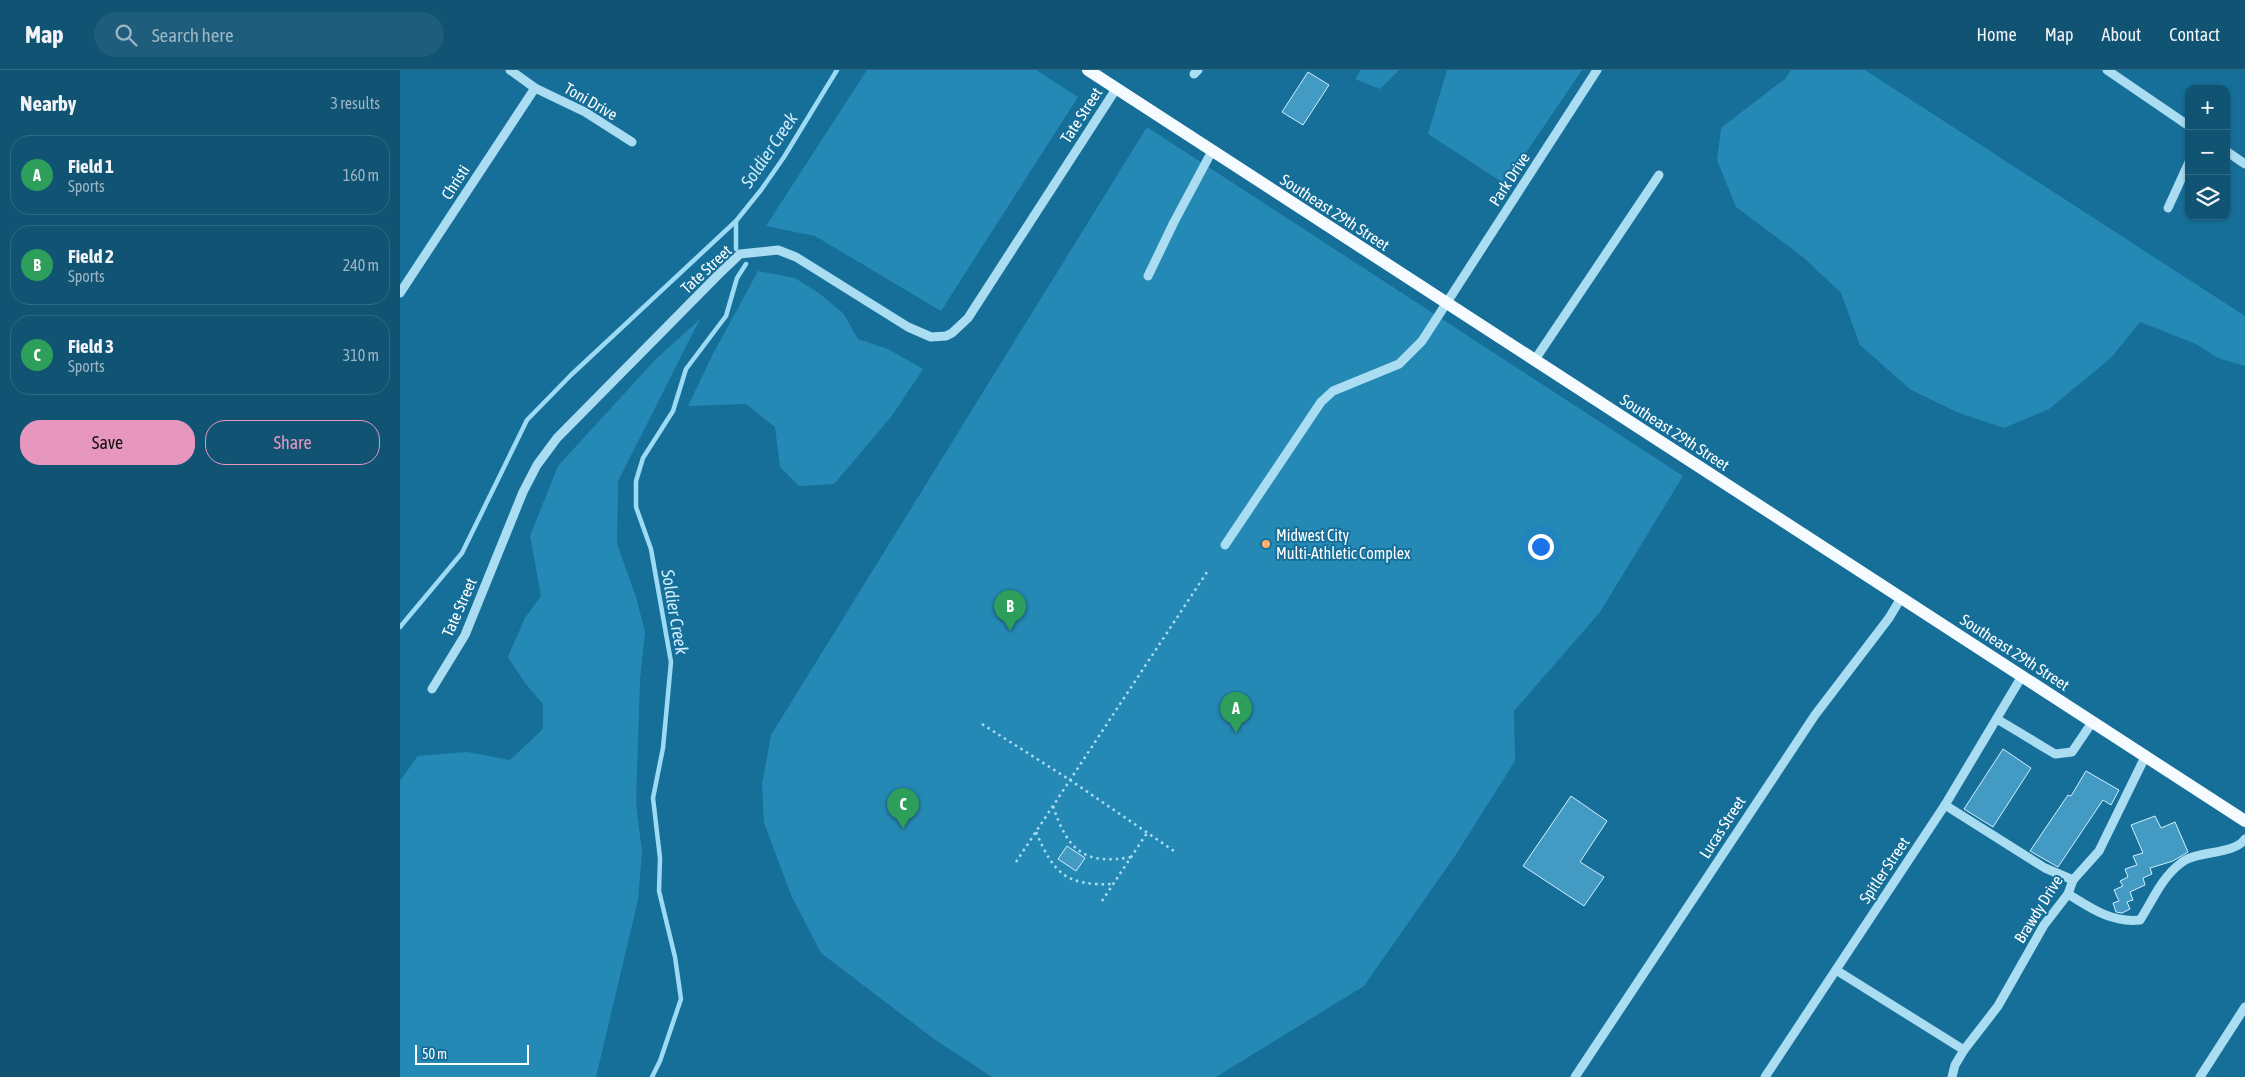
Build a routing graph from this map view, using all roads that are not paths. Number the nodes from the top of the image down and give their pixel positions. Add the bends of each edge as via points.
1 (510, 70) edge
2 (1088, 70) edge
3 (1597, 70) edge
4 (2107, 70) edge
5 (535, 88) junction
6 (1116, 89) junction
7 (2185, 123) edge
8 (632, 142) dead end
9 (1212, 151) junction
10 (2230, 154) edge
11 (2245, 164) edge
12 (2185, 171) edge
13 (1660, 175) dead end
14 (2168, 208) dead end
15 (1148, 276) dead end
16 (400, 293) edge
17 (1447, 304) junction
18 (1534, 361) junction
19 (1225, 545) dead end
20 (1901, 598) junction
21 (2022, 676) junction
22 (432, 689) dead end
23 (1996, 719) junction
24 (2093, 721) junction
25 (2146, 755) junction
26 (1945, 806) junction
27 (2245, 821) edge
28 (2245, 839) edge
29 (2073, 880) junction
30 (2068, 894) junction
31 (1836, 970) junction
32 (2245, 1007) edge
33 (1964, 1050) junction
34 (1575, 1077) edge
35 (1764, 1077) edge
36 (1952, 1077) edge
37 (2200, 1077) edge

1 - 5 street, Toni Drive
2 - 6 main road, Southeast 29th Street
3 - 17 street, Park Drive
4 - 7 street
5 - 8 street, Toni Drive via 585,112
5 - 16 street, Christi
6 - 9 main road, Southeast 29th Street
6 - 22 street, Tate Street via 968,318 946,336 931,337 908,326 796,257 778,250 740,254 544,453 523,492 465,635
9 - 15 street
9 - 17 main road, Southeast 29th Street
10 - 11 street
12 - 14 street
13 - 18 street
17 - 18 main road, Southeast 29th Street
17 - 19 street, Park Drive via 1422,341 1399,364 1332,390
18 - 20 main road, Southeast 29th Street
20 - 21 main road, Southeast 29th Street
20 - 34 street, Lucas Street via 1815,714
21 - 23 street, Spitler Street
21 - 24 main road, Southeast 29th Street
23 - 24 street via 2055,754 2072,752
23 - 26 street, Spitler Street
24 - 25 main road, Southeast 29th Street
25 - 27 main road, Southeast 29th Street
25 - 29 street, Brawdy Drive via 2099,851
26 - 29 street via 2045,868
26 - 31 street, Spitler Street
28 - 30 street via 2242,844 2226,850 2207,852 2182,861 2167,875 2140,920 2108,918
29 - 30 street, Brawdy Drive
30 - 33 street, Brawdy Drive via 2044,925 1998,1006
31 - 33 street
31 - 35 street, Spitler Street
32 - 37 street
33 - 36 street, Brawdy Drive

